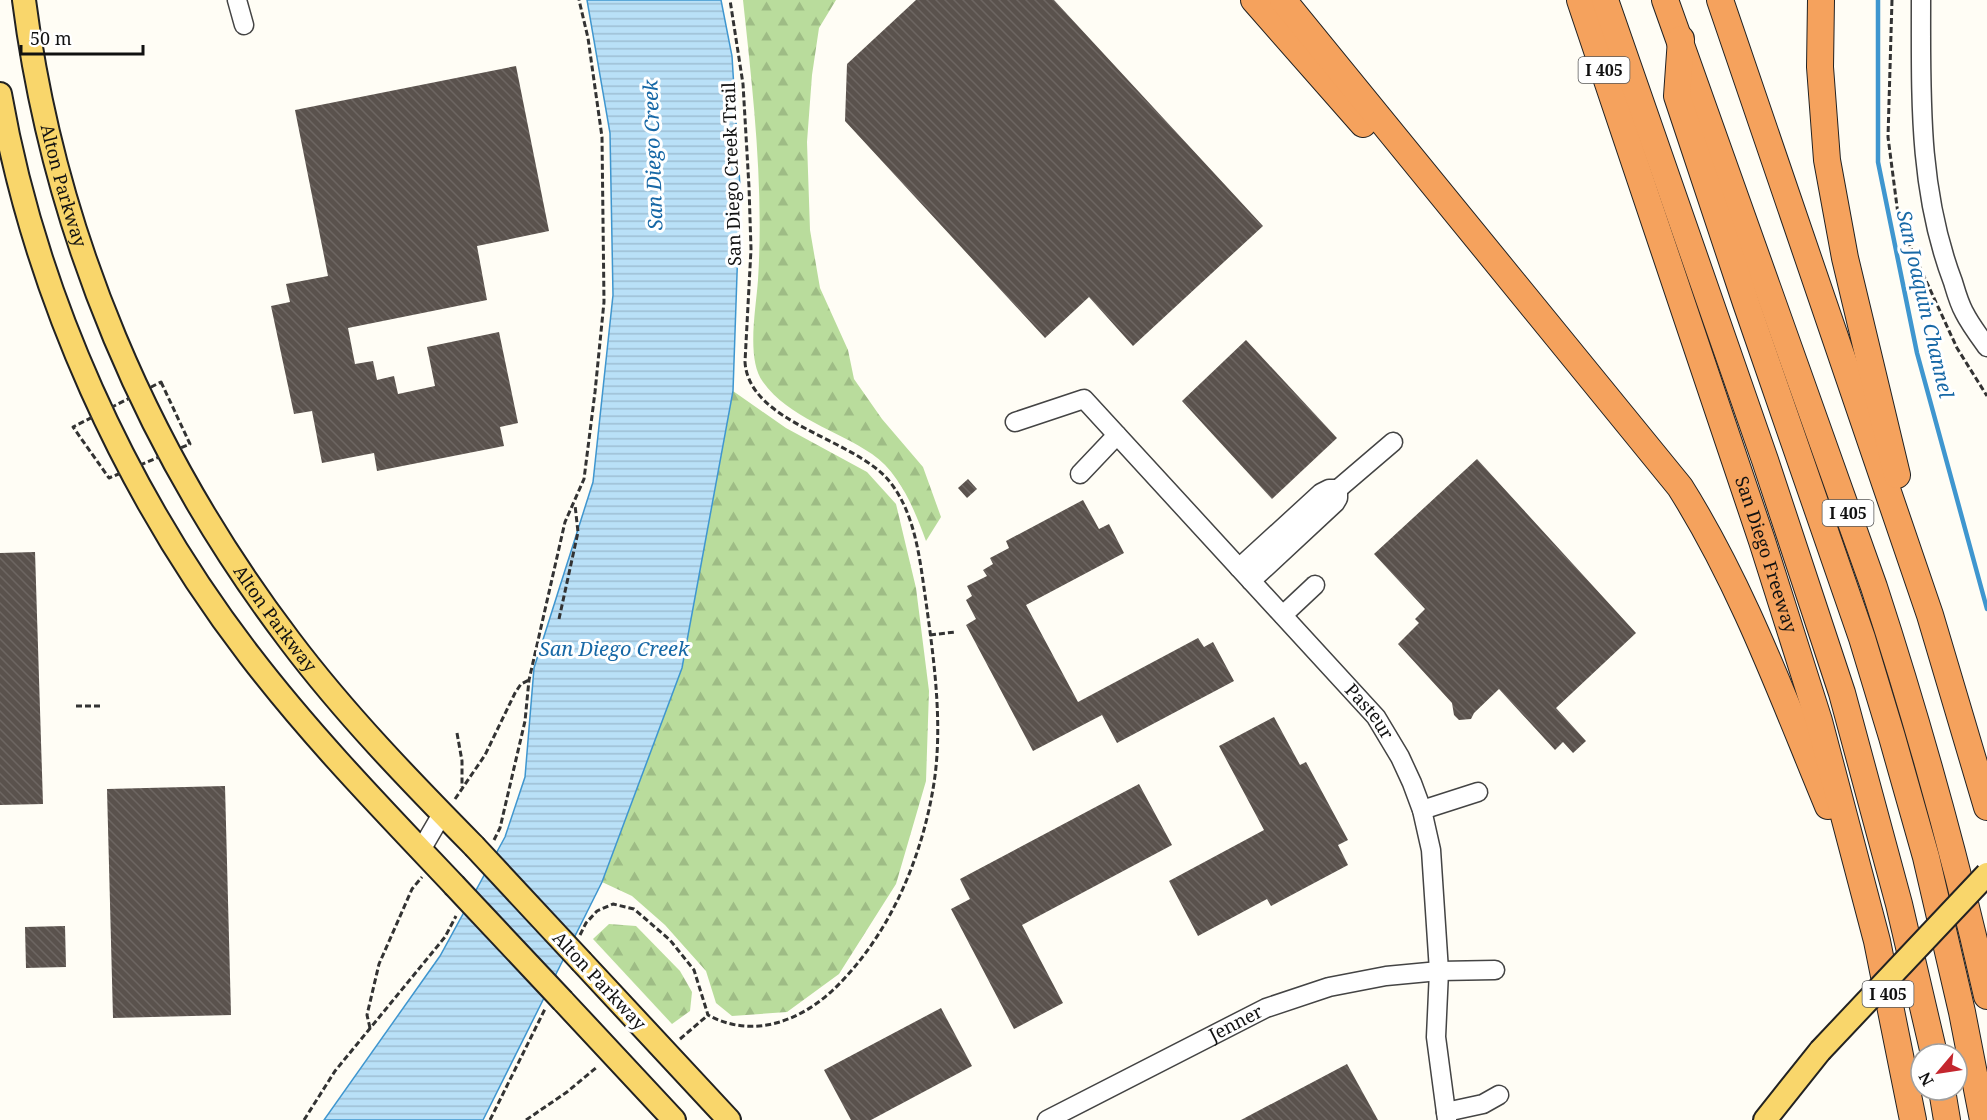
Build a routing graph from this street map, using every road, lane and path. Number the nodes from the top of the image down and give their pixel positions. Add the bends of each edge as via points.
1 (24, 0) edge
2 (237, 0) edge
3 (579, 0) edge
4 (730, 0) edge
5 (1254, 0) edge
6 (1283, 0) edge
7 (1580, 0) edge
8 (1605, 0) edge
9 (1665, 0) edge
10 (1720, 0) edge
11 (1821, 0) edge
12 (1921, 0) edge
13 (244, 25) dead end
14 (1681, 39) junction
15 (0, 94) edge
16 (1987, 347) edge
17 (166, 392) dead end
18 (174, 409) dead end
19 (1015, 422) dead end
20 (73, 427) dead end
21 (1117, 435) junction
22 (1393, 442) dead end
23 (1080, 474) dead end
24 (109, 478) dead end
25 (1680, 487) junction
26 (574, 504) junction
27 (1245, 574) junction
28 (1314, 585) dead end
29 (1283, 615) junction
30 (1930, 615) junction
31 (559, 619) dead end
32 (955, 632) dead end
33 (930, 635) junction
34 (76, 706) dead end
35 (101, 706) dead end
36 (457, 733) dead end
37 (462, 789) junction
38 (1478, 792) dead end
39 (1987, 807) edge
40 (448, 808) junction
41 (1422, 810) junction
42 (421, 850) junction
43 (1987, 874) edge
44 (422, 877) dead end
45 (1867, 899) junction
46 (579, 953) junction
47 (1495, 970) dead end
48 (1439, 971) junction
49 (1987, 996) edge
50 (555, 1003) junction
51 (708, 1015) junction
52 (370, 1028) dead end
53 (1931, 1042) edge
54 (665, 1052) junction
55 (612, 1053) junction
56 (335, 1071) dead end
57 (1499, 1095) dead end
58 (1944, 1102) edge
59 (1447, 1116) edge
60 (304, 1120) edge
61 (490, 1120) edge
62 (526, 1120) edge
63 (674, 1120) edge
64 (729, 1120) edge
65 (1047, 1120) edge
66 (1765, 1120) edge
67 (1913, 1120) edge
68 (1947, 1120) edge
69 (1983, 1120) edge

1 - 40 main road, Alton Parkway via 43,109 79,243 113,336 159,436 210,526 290,641 355,718
2 - 13 street
3 - 26 path via 602,137 604,303 584,479
4 - 33 path, San Diego Creek Trail via 743,84 749,177 752,249 747,374 769,404 868,461 900,496 909,513 916,545
5 - 25 highway
6 - 25 highway
7 - 45 highway, San Diego Freeway / I 405 via 1762,541 1819,721
8 - 53 highway via 1842,693
9 - 14 highway, I 405
10 - 30 highway
11 - 30 highway via 1822,108 1832,191
12 - 16 street via 1922,110 1932,214 1964,313
14 - 49 highway, I 405 via 1903,675 1946,825
14 - 69 highway via 1677,96 1889,726 1926,857
15 - 42 main road via 26,208 61,313 99,404 147,498 249,655
17 - 18 path
19 - 21 street, Pasteur via 1084,399
20 - 24 path
21 - 23 street
21 - 27 street, Pasteur
22 - 27 street via 1338,489 1335,503
25 - 45 highway via 1739,592
26 - 31 path via 578,531
26 - 37 path via 565,522 529,680 515,693 486,755
27 - 29 street, Pasteur
28 - 29 street
29 - 41 street, Pasteur via 1376,717 1400,757
30 - 39 highway
32 - 33 path
33 - 51 path, San Diego Creek Trail via 936,698 934,782 922,837 905,883 880,931 840,983 817,1005 796,1017 756,1027 719,1021
34 - 35 path
36 - 37 path
37 - 40 path
38 - 41 street
40 - 42 street
40 - 46 main road, Alton Parkway, bridge via 474,846
41 - 48 street, Pasteur via 1431,850
42 - 50 main road, bridge
43 - 66 main road, bridge via 1820,1051
44 - 52 path via 412,889 379,964 367,1015
45 - 67 highway, San Diego Freeway / I 405
46 - 51 path via 586,923 597,911 613,904 634,909 670,940 694,970
46 - 54 main road, Alton Parkway
47 - 48 street, Jenner
48 - 59 street, Pasteur via 1436,1037
48 - 65 street, Jenner via 1329,987 1266,1008
50 - 55 main road
50 - 61 path
51 - 54 path
54 - 64 main road, Alton Parkway
55 - 62 path via 567,1092
55 - 63 main road
56 - 60 path
57 - 59 street
58 - 68 highway

